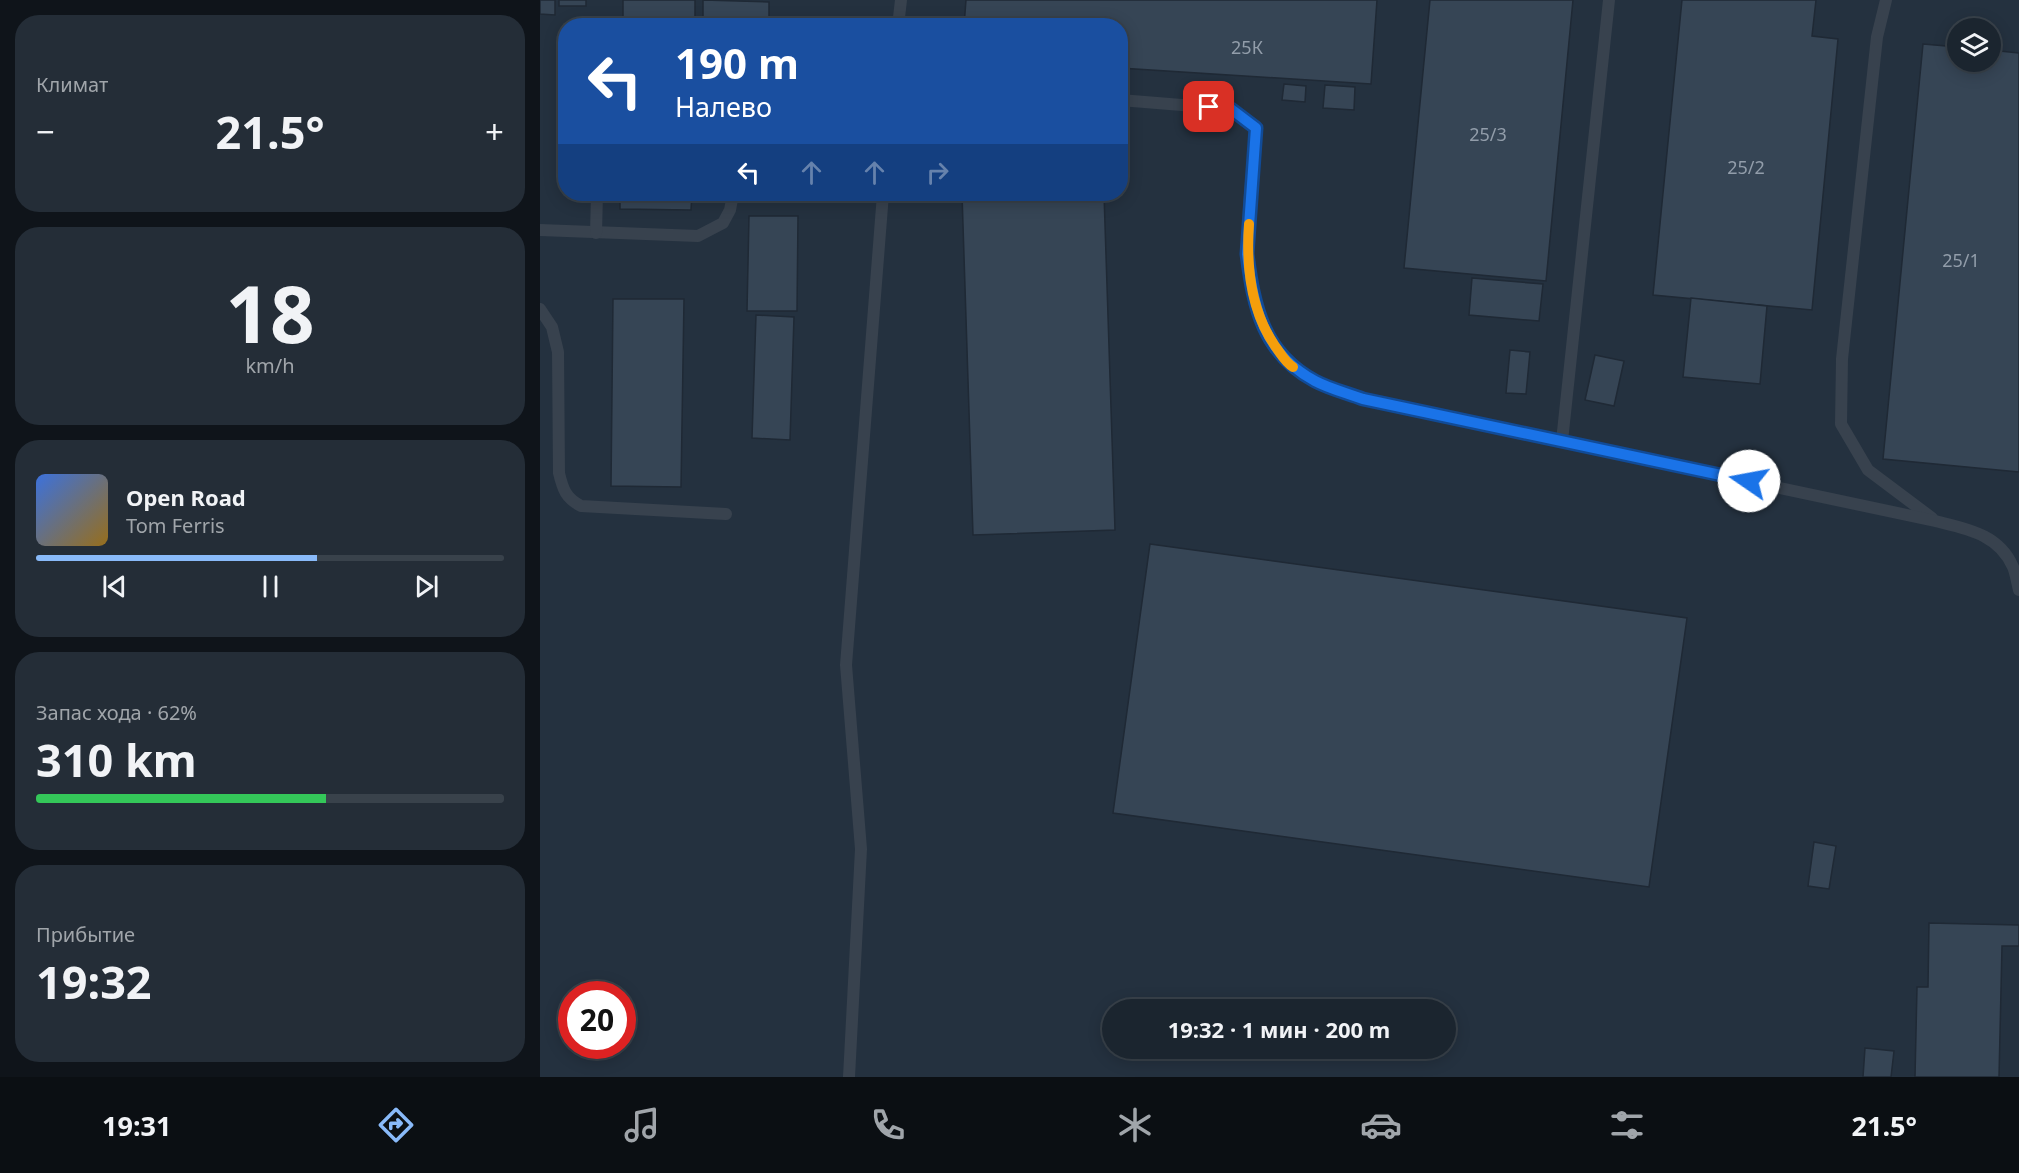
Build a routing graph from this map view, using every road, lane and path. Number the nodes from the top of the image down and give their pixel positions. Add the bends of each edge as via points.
1 (900, 0) edge
2 (1609, 0) edge
3 (1886, 0) edge
4 (899, 18) edge
5 (1128, 101) edge
6 (597, 201) edge
7 (732, 201) edge
8 (882, 201) edge
9 (540, 230) edge
10 (596, 233) junction
11 (540, 309) edge
12 (1562, 441) junction
13 (726, 514) dead end
14 (1935, 521) junction
15 (2019, 590) edge
16 (849, 1077) edge

1 - 4 lane
2 - 12 lane
3 - 14 lane via 1877,37 1842,359 1841,424 1868,470
5 - 12 lane via 1231,109 1256,128 1247,254 1252,294 1266,333 1287,363 1317,382 1363,399
6 - 10 lane
7 - 10 lane via 723,223 698,236
8 - 16 lane via 846,665 861,849
9 - 10 lane
11 - 13 lane via 552,327 558,352 559,473 569,500 581,506
12 - 14 lane
14 - 15 lane via 1976,532 1999,544 2013,567

